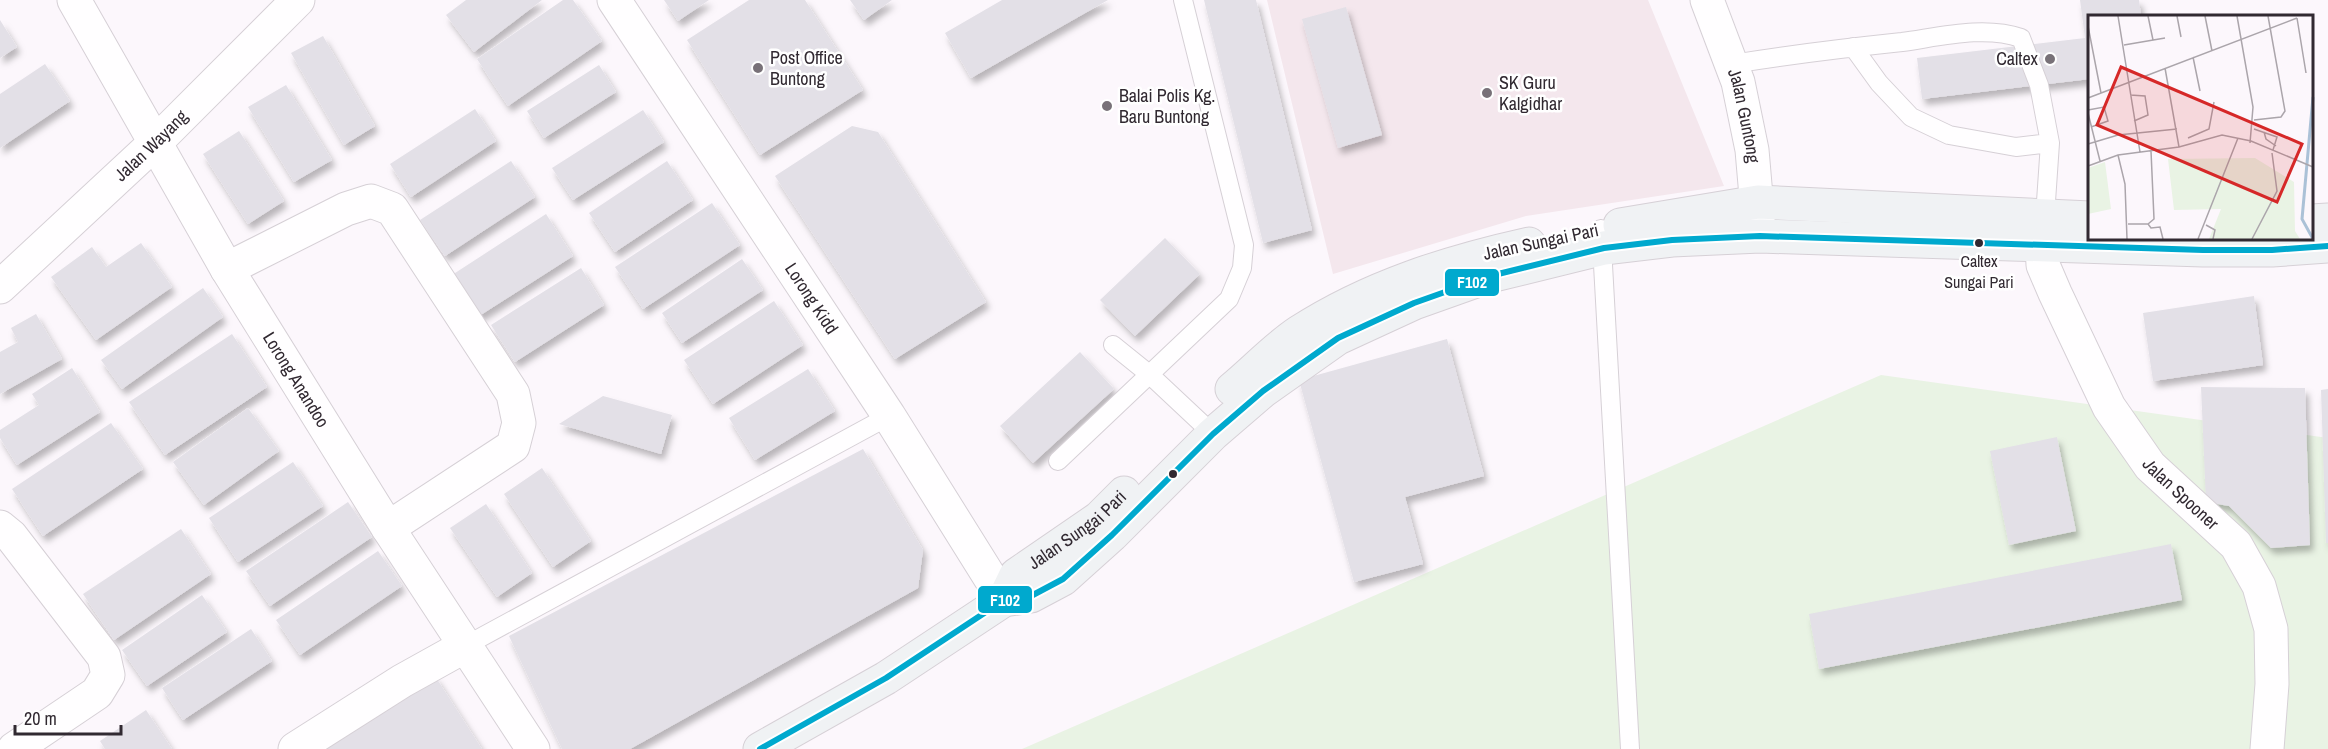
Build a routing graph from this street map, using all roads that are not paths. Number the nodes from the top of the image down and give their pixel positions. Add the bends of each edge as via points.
1 (74, 0) edge
2 (297, 0) edge
3 (614, 0) edge
4 (1183, 0) edge
5 (1707, 0) edge
6 (1853, 47) junction
7 (1732, 64) junction
8 (156, 142) junction
9 (2050, 143) junction
10 (1758, 202) junction
11 (2088, 219) edge
12 (2328, 220) edge
13 (2313, 221) edge
14 (2044, 231) junction
15 (2088, 235) edge
16 (1760, 236) junction
17 (1603, 238) junction
18 (2152, 240) edge
19 (2328, 246) edge
20 (228, 269) junction
21 (0, 287) edge
22 (1113, 345) dead end
23 (1149, 374) junction
24 (889, 416) junction
25 (1205, 427) junction
26 (1058, 461) dead end
27 (0, 527) edge
28 (388, 528) junction
29 (1004, 600) junction
30 (465, 646) junction
31 (14, 749) edge
32 (295, 749) edge
33 (533, 749) edge
34 (760, 749) edge
35 (1630, 749) edge
36 (2267, 749) edge

1 - 8 street, Lorong Anandoo
2 - 8 street, Jalan Wayang
3 - 24 street, Lorong Kidd
4 - 23 lane via 1244,245 1242,268 1229,299
5 - 7 street, Jalan Guntong
6 - 7 lane
6 - 9 lane via 1911,117 1949,135 2016,147
6 - 9 lane via 1971,33 2006,33 2020,38 2039,85
7 - 10 street, Jalan Guntong via 1752,150
8 - 20 street, Lorong Anandoo
8 - 21 street, Jalan Wayang
9 - 14 lane
10 - 14 main road, Jalan Sungai Pari
10 - 16 street, Jalan Guntong
10 - 17 main road, Jalan Sungai Pari
11 - 14 main road, Jalan Sungai Pari
12 - 13 main road
14 - 15 main road, Jalan Sungai Pari
14 - 16 main road, Jalan Sungai Pari
14 - 36 street, Jalan Spooner via 2043,265 2109,407 2150,466 2236,545 2259,586 2271,629
16 - 17 main road, Jalan Sungai Pari
17 - 25 main road, Jalan Sungai Pari via 1414,303 1338,338
17 - 35 lane
18 - 19 main road, Jalan Sungai Pari via 2272,250
20 - 28 street, Lorong Anandoo
20 - 28 street via 346,209 371,201 392,209 513,394 519,423 513,446
22 - 23 lane
23 - 25 lane
23 - 26 lane
24 - 29 street, Lorong Kidd
24 - 30 lane
25 - 29 main road, Jalan Sungai Pari via 1099,518 1016,575
27 - 31 street via 104,657 108,675 97,693
28 - 30 street, Lorong Anandoo
29 - 34 main road, Jalan Sungai Pari via 886,678
30 - 32 street
30 - 33 street, Lorong Anandoo

